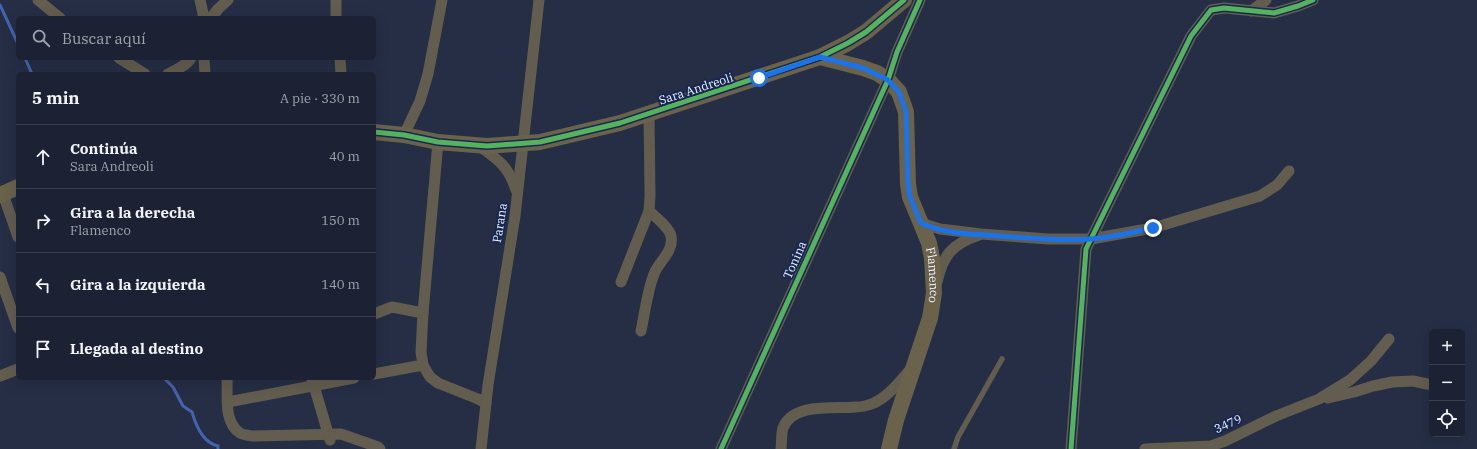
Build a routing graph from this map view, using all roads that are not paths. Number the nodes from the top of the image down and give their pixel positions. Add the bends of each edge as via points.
1 (38, 0) edge
2 (46, 0) edge
3 (200, 0) edge
4 (228, 0) edge
5 (336, 0) edge
6 (442, 0) edge
7 (539, 0) edge
8 (904, 0) edge
9 (920, 0) edge
10 (1266, 0) edge
11 (1313, 0) edge
12 (1251, 11) junction
13 (56, 15) edge
14 (203, 16) edge
15 (213, 16) edge
16 (336, 16) edge
17 (820, 57) junction
18 (122, 60) edge
19 (189, 60) edge
20 (204, 60) edge
21 (340, 60) edge
22 (142, 72) edge
23 (172, 72) edge
24 (205, 72) edge
25 (341, 72) edge
26 (888, 80) junction
27 (649, 114) junction
28 (376, 132) edge
29 (404, 135) junction
30 (438, 142) junction
31 (523, 144) junction
32 (477, 145) junction
33 (1289, 171) dead end
34 (16, 188) edge
35 (517, 193) junction
36 (1, 194) edge
37 (648, 211) junction
38 (921, 223) junction
39 (16, 232) edge
40 (981, 234) junction
41 (1091, 239) junction
42 (0, 277) edge
43 (621, 282) dead end
44 (934, 293) junction
45 (376, 313) edge
46 (423, 313) junction
47 (16, 322) edge
48 (641, 331) dead end
49 (1389, 339) dead end
50 (1002, 359) dead end
51 (423, 365) junction
52 (914, 365) junction
53 (16, 370) edge
54 (376, 374) edge
55 (0, 376) edge
56 (227, 380) edge
57 (334, 380) edge
58 (313, 382) edge
59 (1429, 384) edge
60 (1316, 400) junction
61 (228, 402) junction
62 (486, 403) junction
63 (329, 437) junction
64 (380, 449) edge
65 (481, 449) edge
66 (721, 449) edge
67 (781, 449) edge
68 (889, 449) edge
69 (954, 449) edge
70 (1071, 449) edge
71 (1145, 449) edge

1 - 13 street
2 - 13 street
3 - 14 street
4 - 15 street
5 - 16 street
6 - 29 street via 428,74 420,101
7 - 31 street, Parana
8 - 17 street, Sara Andreoli via 866,32
9 - 26 street, Tonina via 897,52
10 - 12 street
11 - 12 street via 1274,13
12 - 41 street via 1224,8 1211,10 1191,36
17 - 26 street, Flamenco via 863,68
17 - 27 street, Sara Andreoli
18 - 22 street
19 - 23 street
20 - 24 street
21 - 25 street
26 - 38 street, Flamenco via 899,92 906,112 908,184 910,197
26 - 66 street, Tonina
27 - 31 street, Sara Andreoli via 620,123
27 - 37 street
28 - 29 street, Sara Andreoli
29 - 30 street, Sara Andreoli
30 - 32 street, Sara Andreoli
30 - 46 street
31 - 32 street, Sara Andreoli
31 - 35 street, Parana
32 - 35 street via 502,162 512,176
33 - 41 street via 1277,185 1260,196 1153,228
34 - 36 street
35 - 62 street, Parana
36 - 39 street
37 - 43 street
37 - 48 street via 671,234 671,244 654,273
38 - 40 street via 940,229
38 - 44 street, Flamenco via 930,243
40 - 41 street
40 - 44 street via 966,239 951,250 941,265
41 - 70 street via 1085,258
42 - 47 street
44 - 52 street, Flamenco via 930,318
45 - 46 street via 392,307
46 - 51 street
49 - 60 street, 3479 via 1371,361 1350,380
50 - 69 lane via 958,437
51 - 54 street
51 - 62 street via 430,377 438,383
52 - 67 street via 884,397 874,403 858,407 818,407 796,414 787,421 783,429
52 - 68 street, Flamenco
53 - 55 street
56 - 61 street
57 - 58 street
58 - 61 street
58 - 63 street
59 - 60 street, 3479 via 1412,381 1392,382
60 - 71 street, 3479 via 1211,446
61 - 63 street via 231,425 240,434
62 - 65 street, Parana
63 - 64 street via 341,434

